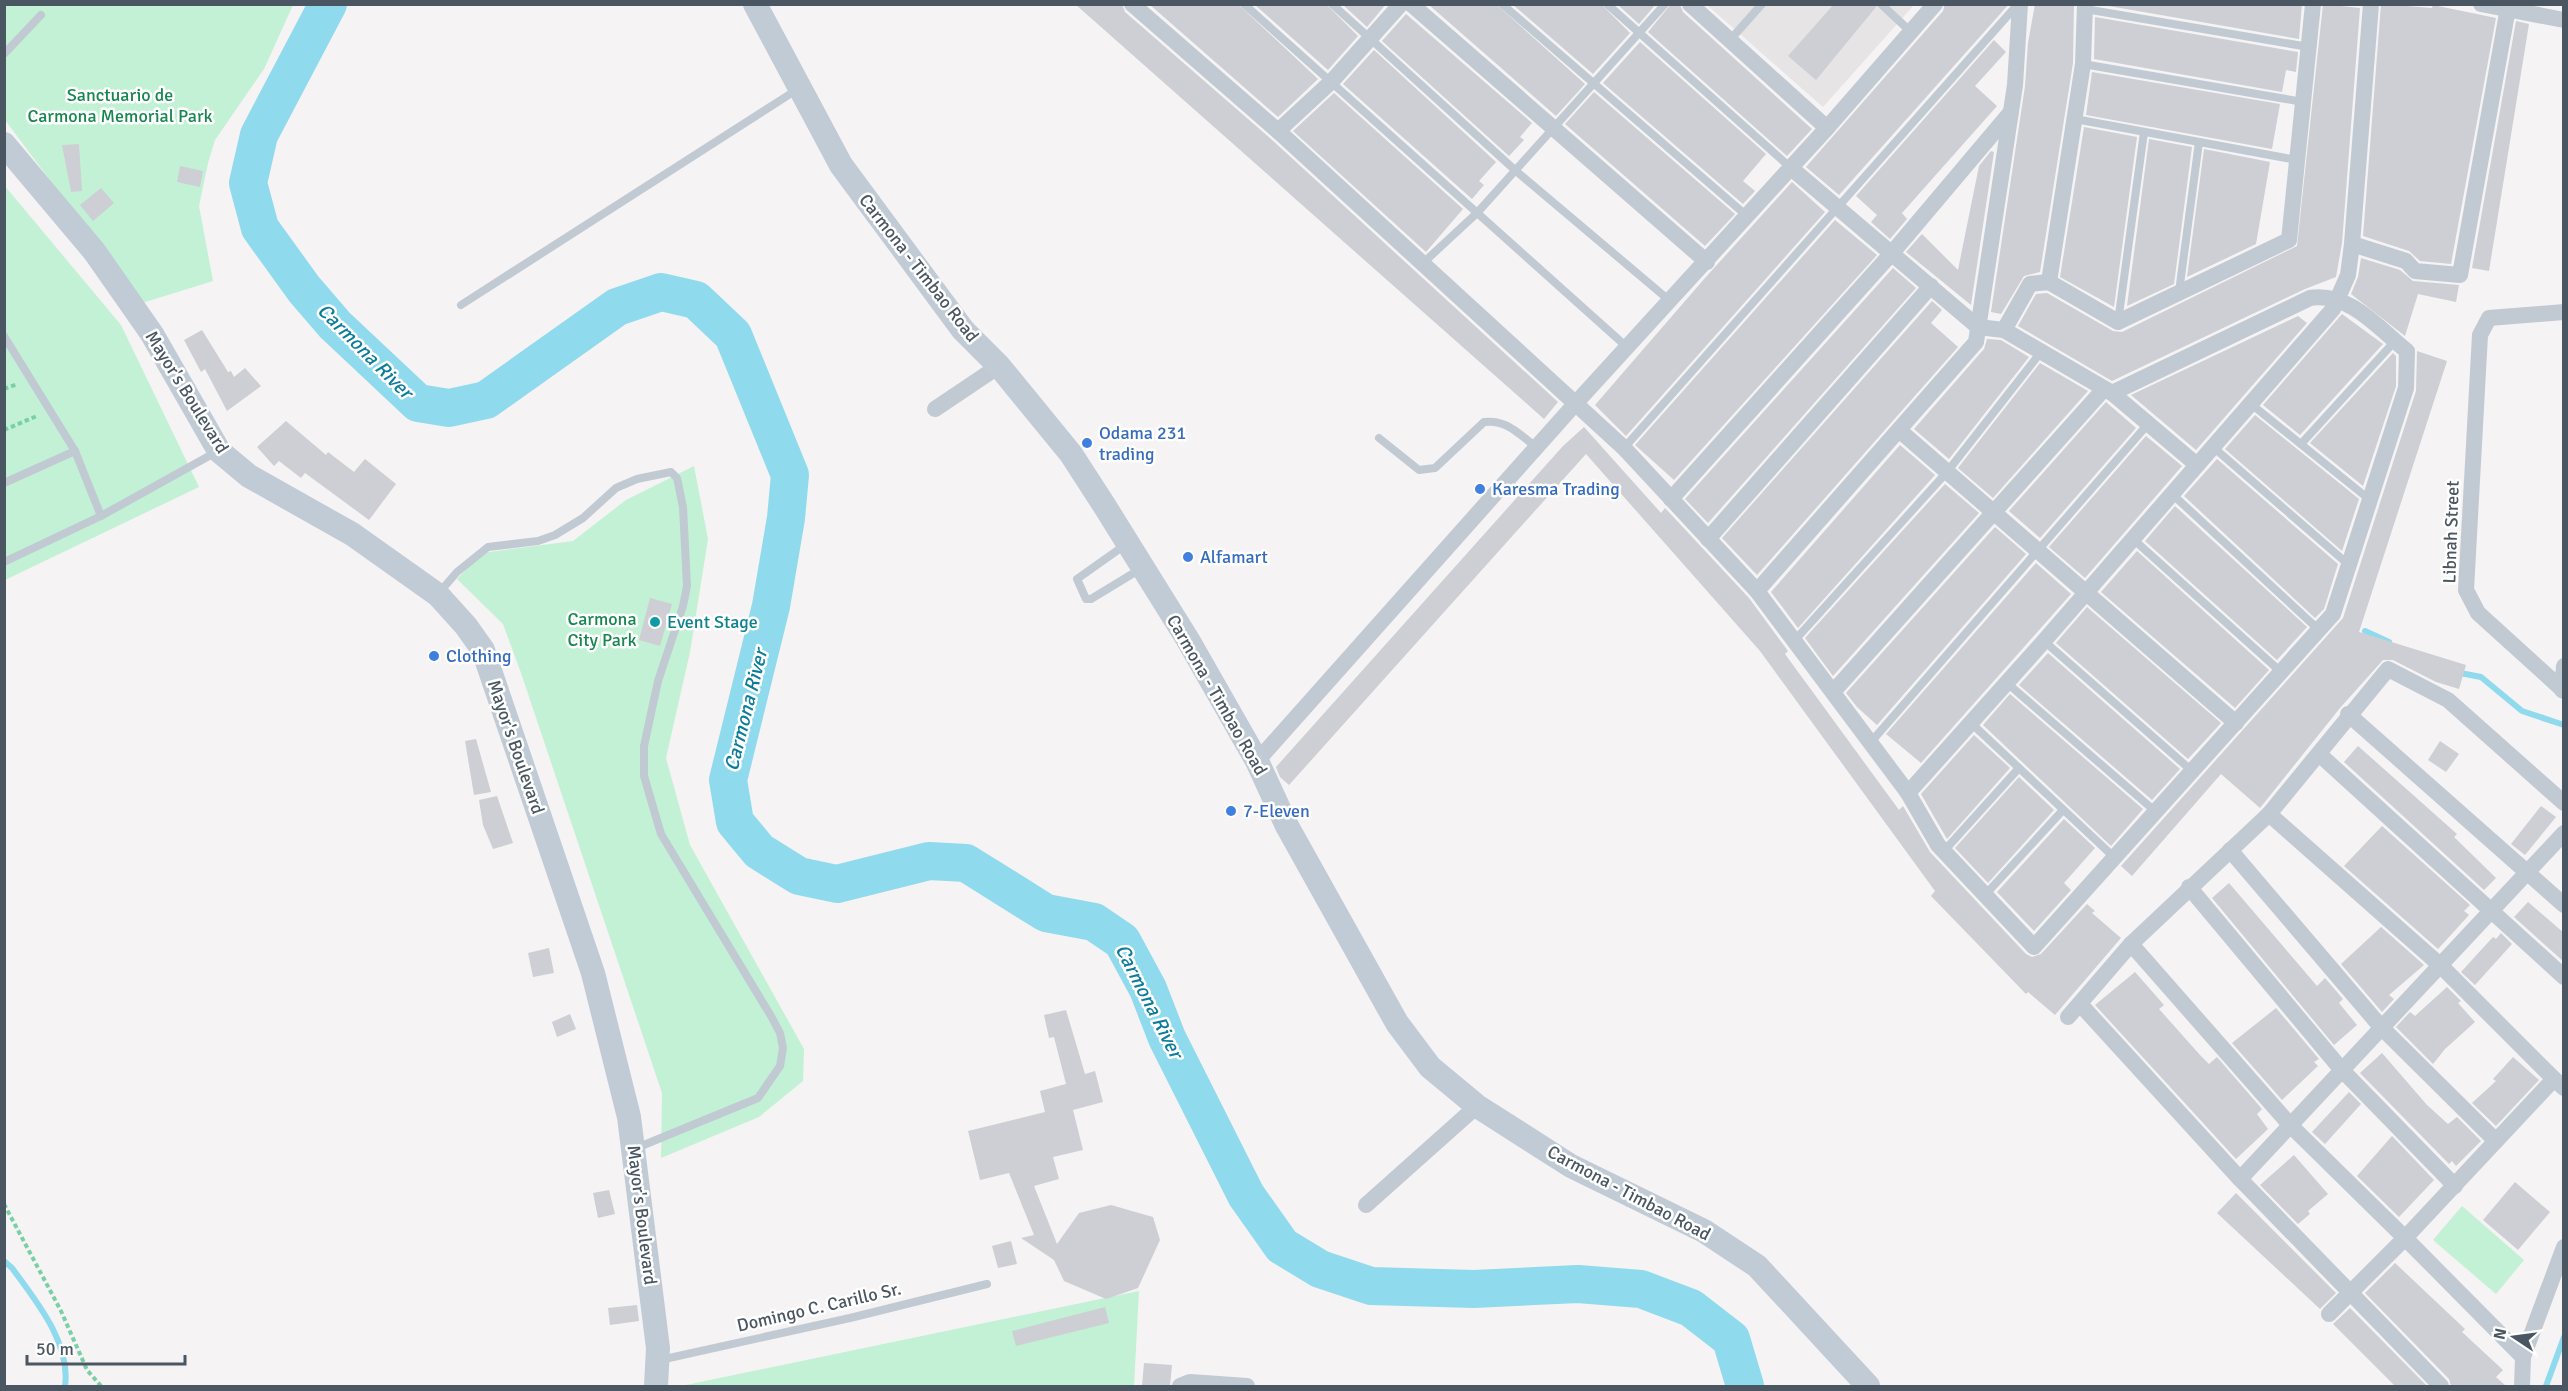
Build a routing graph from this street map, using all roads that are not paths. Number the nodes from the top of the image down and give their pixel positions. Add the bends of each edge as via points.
1 (754, 4) edge
2 (1244, 4) edge
3 (1332, 4) edge
4 (1401, 4) edge
5 (1411, 4) edge
6 (1502, 4) edge
7 (1607, 4) edge
8 (1665, 4) edge
9 (1690, 4) edge
10 (1762, 4) edge
11 (1881, 4) edge
12 (1935, 4) edge
13 (2019, 4) edge
14 (2313, 4) edge
15 (2371, 4) edge
16 (2486, 5) edge
17 (2085, 7) edge
18 (1142, 8) edge
19 (2508, 8) junction
20 (2545, 10) edge
21 (42, 15) dead end
22 (2564, 20) edge
23 (1911, 32) junction
24 (1640, 33) junction
25 (1371, 38) junction
26 (1730, 40) junction
27 (2309, 47) junction
28 (4, 54) edge
29 (2083, 64) junction
30 (1332, 81) junction
31 (1595, 84) junction
32 (798, 88) junction
33 (2303, 102) junction
34 (2011, 112) junction
35 (2075, 119) junction
36 (1827, 128) junction
37 (1555, 129) junction
38 (1278, 131) junction
39 (2144, 132) junction
40 (2199, 142) junction
41 (4, 144) edge
42 (2297, 160) junction
43 (1791, 168) junction
44 (1516, 171) junction
45 (1837, 206) junction
46 (1477, 213) junction
47 (1747, 216) junction
48 (2352, 244) junction
49 (1892, 253) junction
50 (1707, 261) junction
51 (1422, 264) junction
52 (2049, 282) junction
53 (1930, 286) junction
54 (2179, 293) junction
55 (1671, 301) junction
56 (2338, 301) junction
57 (461, 305) dead end
58 (2564, 312) edge
59 (2118, 322) junction
60 (1978, 327) junction
61 (2004, 330) junction
62 (4, 336) edge
63 (2395, 341) junction
64 (1628, 348) junction
65 (2041, 352) junction
66 (999, 366) junction
67 (2108, 391) junction
68 (1575, 404) junction
69 (2251, 404) junction
70 (935, 409) dead end
71 (2148, 424) junction
72 (1899, 430) junction
73 (1379, 438) dead end
74 (2301, 444) junction
75 (1536, 447) junction
76 (2213, 447) junction
77 (1624, 448) junction
78 (75, 451) junction
79 (219, 451) junction
80 (2198, 465) junction
81 (1947, 472) junction
82 (4, 483) edge
83 (2172, 494) junction
84 (1671, 499) junction
85 (2370, 500) junction
86 (1994, 513) junction
87 (102, 516) junction
88 (1708, 539) junction
89 (2133, 539) junction
90 (1128, 543) junction
91 (2036, 550) junction
92 (4, 562) edge
93 (2349, 565) junction
94 (1143, 567) junction
95 (1757, 591) junction
96 (2085, 594) junction
97 (438, 595) junction
98 (2319, 630) junction
99 (1795, 640) junction
100 (2044, 641) junction
101 (2564, 666) edge
102 (2281, 672) junction
103 (2007, 683) junction
104 (2563, 690) edge
105 (1833, 692) junction
106 (2348, 714) junction
107 (1971, 723) junction
108 (2236, 723) junction
109 (1871, 742) junction
110 (2319, 754) junction
111 (1257, 761) junction
112 (2019, 768) junction
113 (2192, 771) junction
114 (1908, 793) junction
115 (2564, 803) edge
116 (2063, 810) junction
117 (2156, 812) junction
118 (2269, 814) junction
119 (2564, 833) edge
120 (2230, 850) junction
121 (1944, 851) junction
122 (2115, 858) junction
123 (2526, 872) junction
124 (2189, 887) junction
125 (1985, 895) junction
126 (2564, 905) edge
127 (2492, 910) junction
128 (2131, 944) junction
129 (2440, 965) junction
130 (2564, 977) edge
131 (2080, 1004) junction
132 (2068, 1017) dead end
133 (2381, 1027) junction
134 (2341, 1069) junction
135 (2559, 1083) edge
136 (1477, 1106) junction
137 (2291, 1126) junction
138 (2496, 1141) junction
139 (633, 1149) junction
140 (2240, 1179) junction
141 (2455, 1186) junction
142 (1366, 1205) dead end
143 (2405, 1238) junction
144 (2564, 1247) edge
145 (987, 1284) dead end
146 (2350, 1293) junction
147 (2329, 1314) dead end
148 (2523, 1357) junction
149 (659, 1360) junction
150 (656, 1386) edge
151 (1180, 1386) edge
152 (1247, 1386) edge
153 (1868, 1386) edge
154 (2441, 1386) edge
155 (2522, 1386) edge

1 - 32 main road, Carmona - Timbao Road
2 - 30 lane
3 - 25 lane
4 - 25 street
5 - 37 street
6 - 31 lane
7 - 24 lane
8 - 24 lane
9 - 26 street
10 - 26 lane
11 - 23 lane
12 - 23 street
13 - 34 street
13 - 45 lane
14 - 27 street
15 - 48 street
16 - 19 street
17 - 27 lane
17 - 29 street
18 - 38 street
19 - 20 street
19 - 48 street via 2460,275 2415,271 2406,261
20 - 22 street
21 - 28 lane
23 - 36 street
24 - 31 lane
24 - 43 lane
25 - 30 street
25 - 44 lane
26 - 36 street
27 - 33 street
29 - 33 lane
29 - 35 street
30 - 38 street
30 - 46 lane
31 - 37 lane
31 - 47 lane
32 - 57 lane
32 - 66 main road, Carmona - Timbao Road via 841,165 963,330
33 - 42 street
34 - 49 street
34 - 60 street
35 - 39 lane
35 - 52 street
36 - 43 street
37 - 44 lane
37 - 50 street
38 - 51 street
39 - 40 lane
39 - 59 lane
40 - 42 lane
40 - 54 lane
41 - 79 main road, Mayor's Boulevard via 94,250 152,334
42 - 54 street via 2289,240
43 - 45 street
43 - 47 street
44 - 46 lane
44 - 55 lane
45 - 49 street
45 - 77 lane
46 - 51 lane
46 - 64 lane
47 - 50 street
48 - 56 street via 2348,275
49 - 53 street
49 - 84 street
50 - 55 street
51 - 68 street
52 - 59 street
52 - 61 street via 2030,284
53 - 60 street
53 - 88 street
54 - 59 street
55 - 64 street
56 - 63 street via 2362,312
56 - 67 street via 2327,296 2310,298
56 - 69 street
58 - 104 street, Libnah Street via 2488,318 2480,335 2466,590 2478,613
60 - 61 street
60 - 72 street via 1976,342
61 - 65 street
62 - 78 lane
63 - 74 lane
63 - 85 street via 2408,351 2406,388
64 - 68 street
65 - 67 street
65 - 81 lane
66 - 70 street
66 - 90 main road, Carmona - Timbao Road via 1071,454
67 - 71 street
67 - 86 street
68 - 75 street
68 - 77 street
69 - 74 lane
69 - 76 street
71 - 80 street
71 - 91 lane
72 - 81 street
72 - 95 street
73 - 75 lane via 1419,470 1435,468 1484,422 1508,425
74 - 85 lane
75 - 111 street
76 - 80 street
76 - 93 lane
77 - 84 street
78 - 82 lane
78 - 87 lane
79 - 87 lane
79 - 97 main road, Mayor's Boulevard via 249,476 352,534
80 - 83 street
81 - 86 street
81 - 99 lane
83 - 89 street
83 - 98 lane
84 - 88 street
85 - 93 street
86 - 91 street
86 - 105 street
87 - 92 lane
88 - 95 street
89 - 96 street
89 - 102 lane
90 - 94 main road, Carmona - Timbao Road
90 - 94 lane via 1077,579 1086,599 1091,600
91 - 96 street
91 - 109 lane
93 - 98 street via 2334,614
94 - 111 main road, Carmona - Timbao Road
95 - 99 street
96 - 100 street
96 - 108 street
97 - 139 main road, Mayor's Boulevard via 483,650 593,973 629,1117
97 - 139 lane via 488,547 555,536 625,483 671,472 677,478 683,507 687,586 658,681 644,746 644,776 661,834 771,1016 783,1048 780,1066 758,1098
98 - 102 street
99 - 105 street
100 - 103 street
100 - 113 lane
101 - 104 street
102 - 108 street
103 - 107 street
103 - 117 lane
105 - 109 street
106 - 110 street
106 - 115 street via 2388,669 2448,700
106 - 123 street
107 - 112 lane
107 - 114 street
108 - 113 street
109 - 114 street
110 - 118 street
110 - 127 street
111 - 136 main road, Carmona - Timbao Road via 1287,826 1397,1023 1430,1067
112 - 116 lane
112 - 121 lane
113 - 117 street
114 - 121 street
116 - 122 lane
116 - 125 lane
117 - 122 street
118 - 120 street
118 - 129 street
119 - 123 street
120 - 124 street
120 - 133 street
121 - 125 street
122 - 125 street via 2034,947
123 - 126 street
123 - 127 street
124 - 128 street
124 - 134 street
127 - 129 street
127 - 130 street
128 - 131 street
128 - 137 street
129 - 133 street
129 - 135 street
131 - 132 street
131 - 140 street
133 - 134 street
133 - 138 street
134 - 137 street
134 - 141 street
135 - 138 street
136 - 142 street
136 - 153 main road, Carmona - Timbao Road via 1571,1166 1704,1231 1757,1266
137 - 140 street
137 - 143 street
138 - 141 street
139 - 149 main road, Mayor's Boulevard
140 - 146 street
141 - 143 street
143 - 146 street
143 - 148 street
144 - 148 street
145 - 149 lane, Domingo C. Carillo Sr.
146 - 147 street
146 - 154 street
148 - 155 street
149 - 150 main road, Mayor's Boulevard
151 - 152 street via 1190,1382

